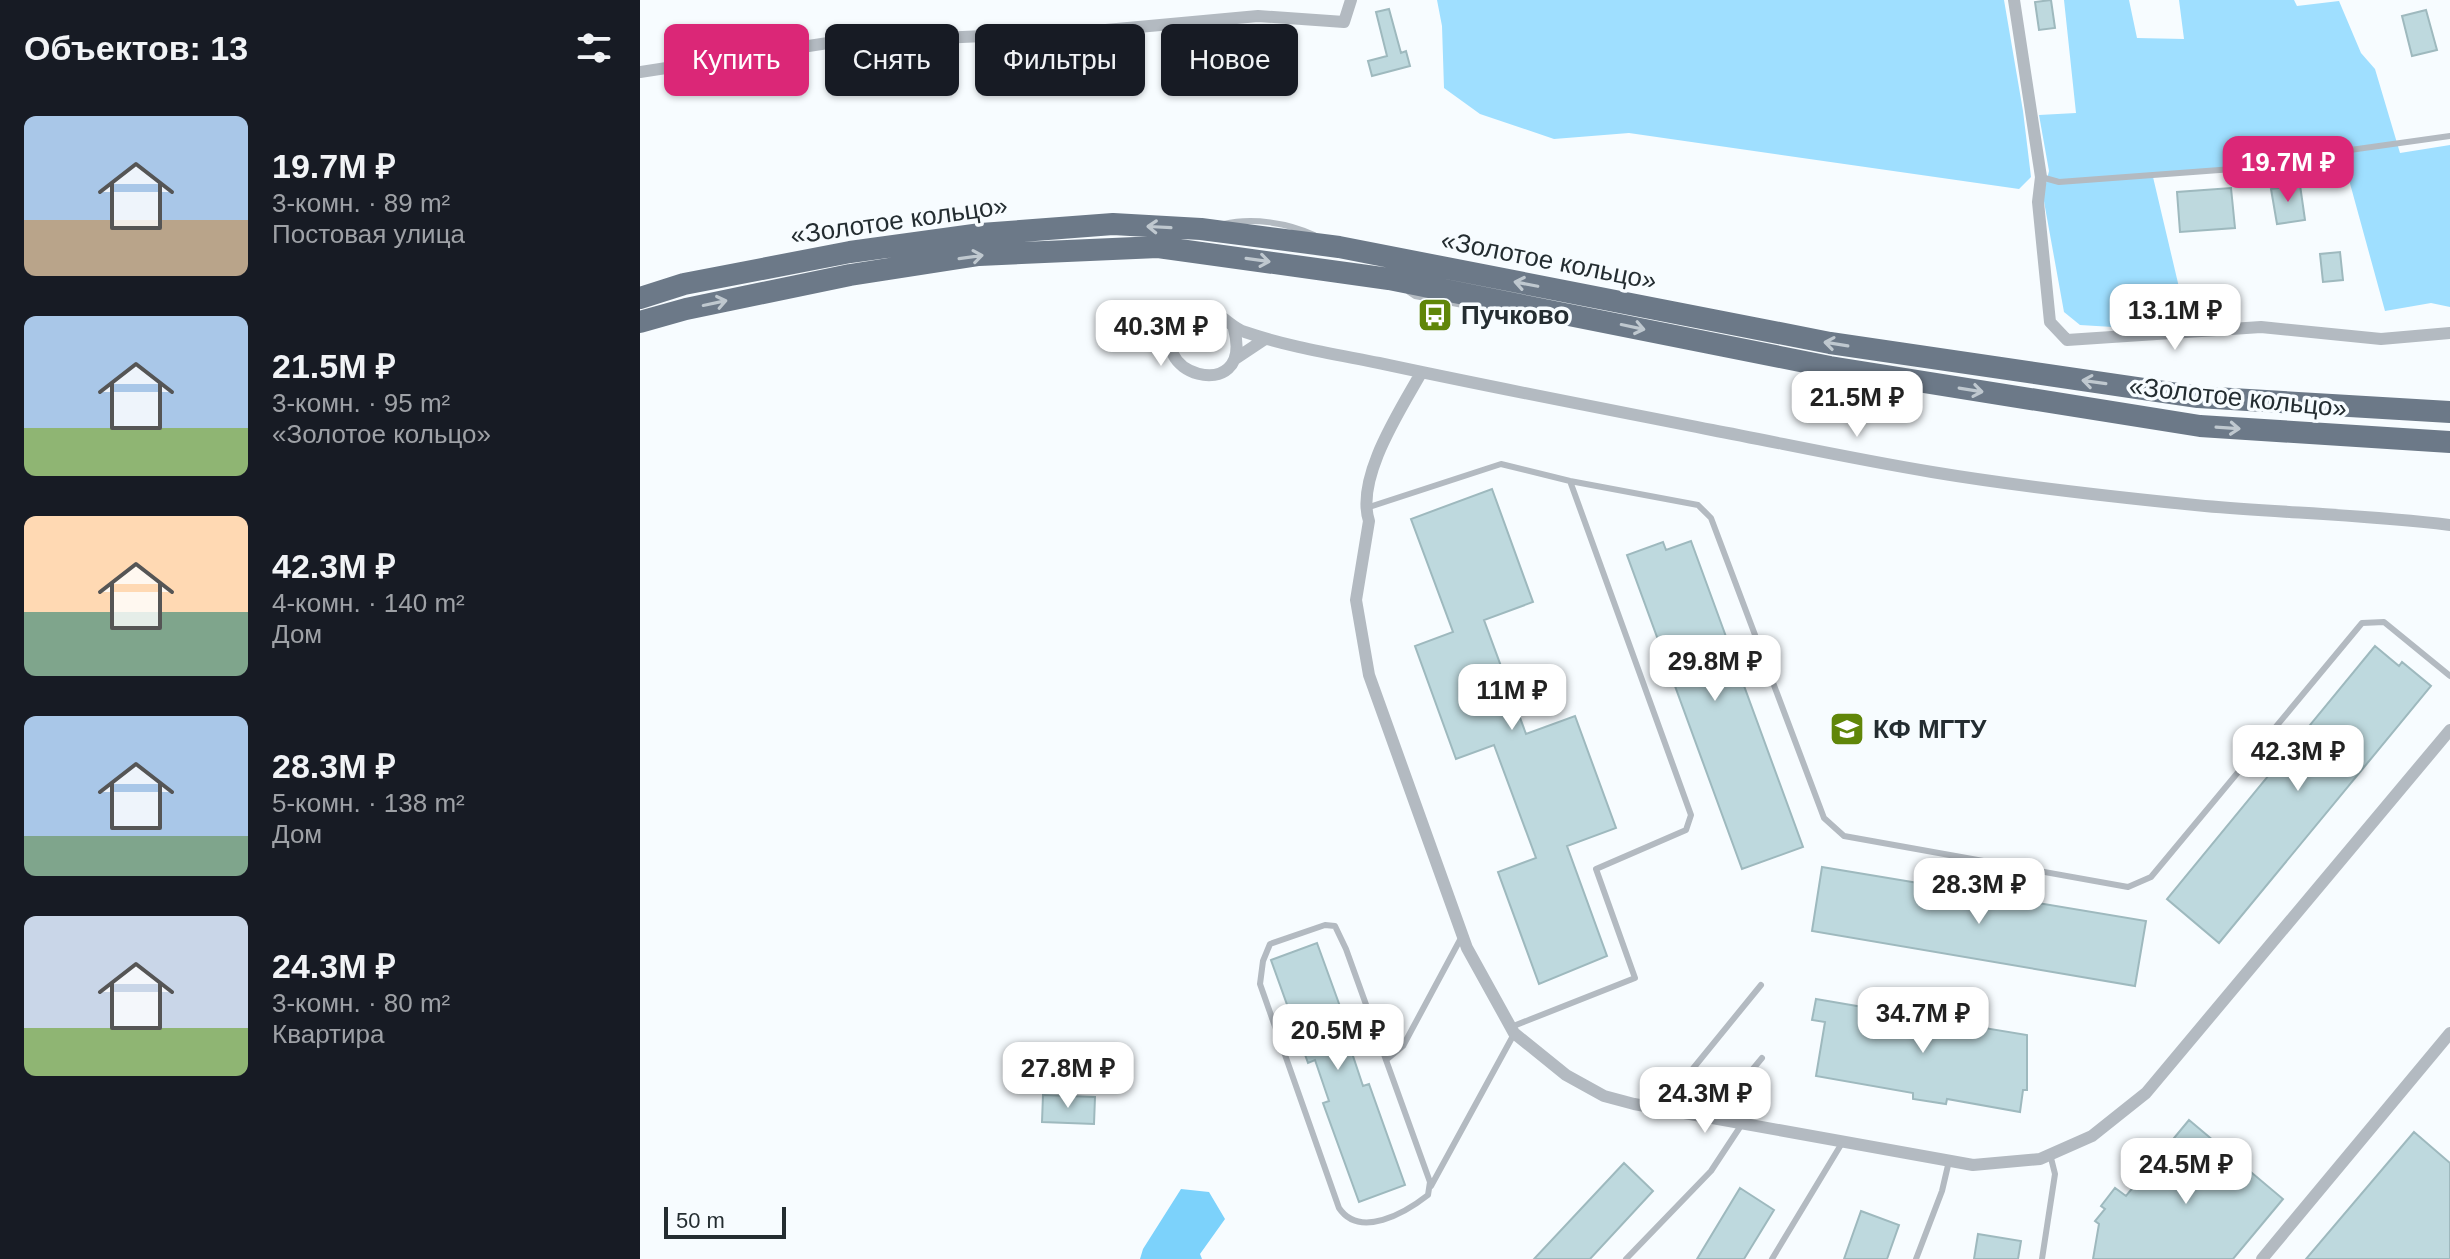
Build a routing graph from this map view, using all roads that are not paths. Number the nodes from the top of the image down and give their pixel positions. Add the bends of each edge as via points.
1 (1351, 0) edge
2 (2014, 0) edge
3 (640, 72) edge
4 (2450, 136) edge
5 (2041, 177) junction
6 (640, 298) edge
7 (640, 322) edge
8 (1234, 329) junction
9 (2450, 333) edge
10 (1265, 339) junction
11 (1235, 359) junction
12 (1421, 373) junction
13 (2450, 412) edge
14 (2450, 442) edge
15 (1570, 481) junction
16 (1365, 509) junction
17 (2450, 525) edge
18 (2450, 676) edge
19 (2448, 737) edge
20 (1463, 935) junction
21 (1761, 985) dead end
22 (1513, 1030) junction
23 (2450, 1033) edge
24 (1762, 1058) dead end
25 (1386, 1060) junction
26 (1683, 1080) junction
27 (1660, 1109) junction
28 (1742, 1124) junction
29 (1842, 1143) junction
30 (2050, 1154) junction
31 (1949, 1161) junction
32 (1429, 1189) junction
33 (1626, 1259) edge
34 (1772, 1259) edge
35 (1916, 1259) edge
36 (2042, 1259) edge
37 (2262, 1259) edge

1 - 3 street via 1344,22 1258,16 1095,31 828,43
2 - 5 street
4 - 5 lane via 2233,169 2059,182
5 - 9 street via 2038,202 2050,322 2067,340 2261,327 2381,339
13 -> 6 highway, «Золотое кольцо» via 2198,397 1846,345 1339,247 1201,229 1113,224 981,234 850,252 684,284
7 -> 14 highway, «Золотое кольцо» via 850,275 979,255 1158,247 1389,279 1830,367 2200,426
8 - 10 street
8 - 11 street
8 - 11 street via 1221,315 1202,311 1184,319 1173,335 1174,354 1185,370 1203,377 1222,373
10 - 11 street
10 - 12 street
12 - 16 street via 1383,444
12 - 17 street via 1934,472 2204,506
15 - 16 lane via 1501,464
15 - 18 lane via 1698,505 1711,518 1824,818 1844,836 2128,887 2151,877 2362,623 2384,622
15 - 22 lane via 1691,815 1686,830 1596,869 1635,978
16 - 20 street via 1369,521 1356,600 1369,675
19 - 30 street via 2146,1093 2092,1136
20 - 22 street
20 - 25 lane via 1403,1046
21 - 26 lane
22 - 27 street via 1566,1075 1604,1096
22 - 32 lane
23 - 37 street
24 - 26 lane via 1733,1093
25 - 32 lane
25 - 32 lane via 1335,926 1314,926 1270,944 1260,984 1339,1208 1349,1220 1371,1224 1420,1201
26 - 27 lane
27 - 28 street
28 - 29 street
28 - 33 lane via 1711,1171
29 - 31 street
29 - 34 lane
30 - 31 street via 1973,1165
30 - 36 lane via 2055,1174
31 - 35 lane

